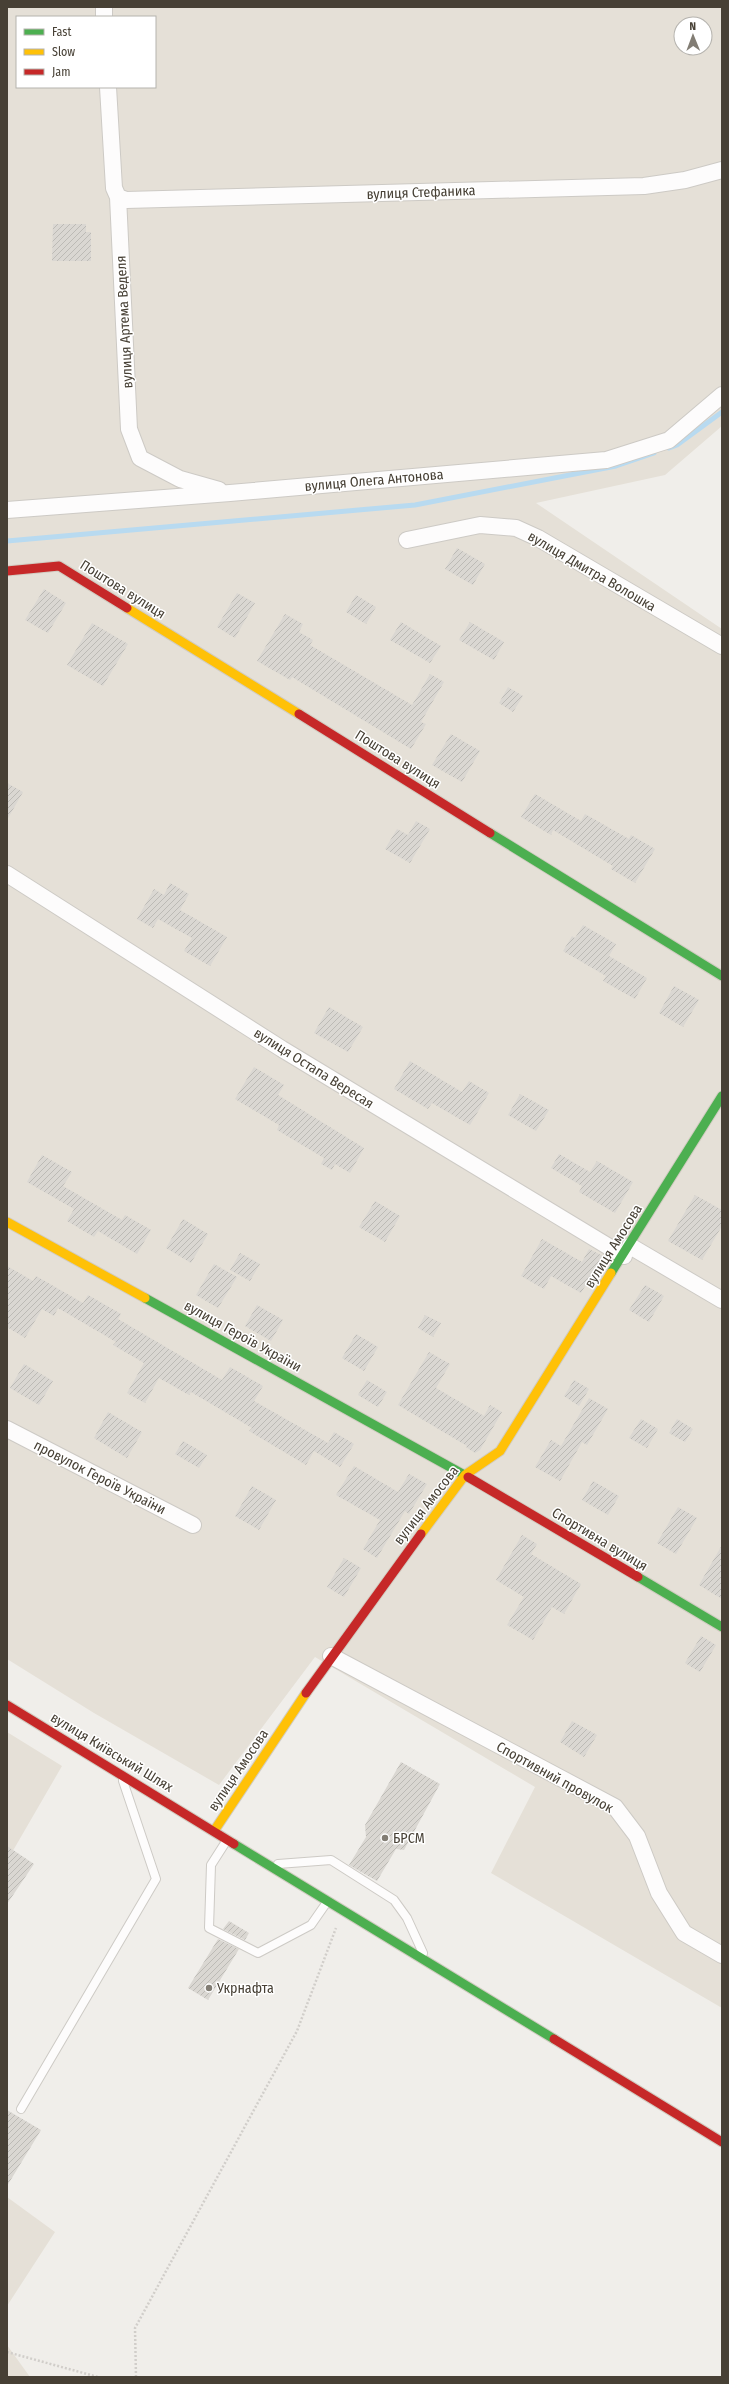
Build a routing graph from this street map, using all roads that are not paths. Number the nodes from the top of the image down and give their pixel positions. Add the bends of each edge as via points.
1 (108, 88) edge
2 (722, 170) edge
3 (118, 197) junction
4 (722, 395) edge
5 (230, 493) junction
6 (7, 510) edge
7 (407, 540) dead end
8 (7, 571) edge
9 (722, 646) edge
10 (7, 874) edge
11 (722, 976) edge
12 (722, 1096) edge
13 (7, 1222) edge
14 (627, 1251) junction
15 (722, 1300) edge
16 (7, 1429) edge
17 (465, 1475) junction
18 (193, 1525) dead end
19 (722, 1627) edge
20 (331, 1656) junction
21 (7, 1705) edge
22 (120, 1773) junction
23 (214, 1831) junction
24 (228, 1839) junction
25 (272, 1865) junction
26 (328, 1900) junction
27 (722, 1955) edge
28 (426, 1959) junction
29 (21, 2109) dead end
30 (722, 2142) edge

1 - 3 street, вулиця Артема Веделя via 114,188
2 - 3 street, вулиця Стефаника via 685,180 644,186 126,200
3 - 5 street, вулиця Артема Веделя via 128,422 140,458 180,479
4 - 5 street, вулиця Олега Антонова via 669,440 606,460
5 - 6 street, вулиця Олега Антонова
7 - 9 street, вулиця Дмитра Волошка via 480,525 516,528 538,538
8 - 11 main road, Поштова вулиця via 59,566
10 - 14 street, вулиця Остапа Вересая via 282,1049
12 - 14 main road, вулиця Амосова
13 - 17 main road, вулиця Героїв України
14 - 15 street, вулиця Остапа Вересая
14 - 17 main road, вулиця Амосова via 500,1451
16 - 18 street, провулок Героїв України
17 - 19 main road, Спортивна вулиця
17 - 20 main road, вулиця Амосова
20 - 23 main road, вулиця Амосова
20 - 27 street, Спортивний провулок via 615,1807 637,1836 659,1893 684,1933
21 - 22 main road, вулиця Київський Шлях
22 - 23 main road, вулиця Київський Шлях
22 - 29 lane via 156,1879
23 - 24 main road, вулиця Київський Шлях
24 - 25 main road, вулиця Київський Шлях
24 - 26 lane via 211,1865 209,1928 258,1953 311,1925
25 - 26 main road, вулиця Київський Шлях
25 - 28 lane via 330,1860 394,1900 407,1918
26 - 28 main road, вулиця Київський Шлях
28 - 30 main road, вулиця Київський Шлях

